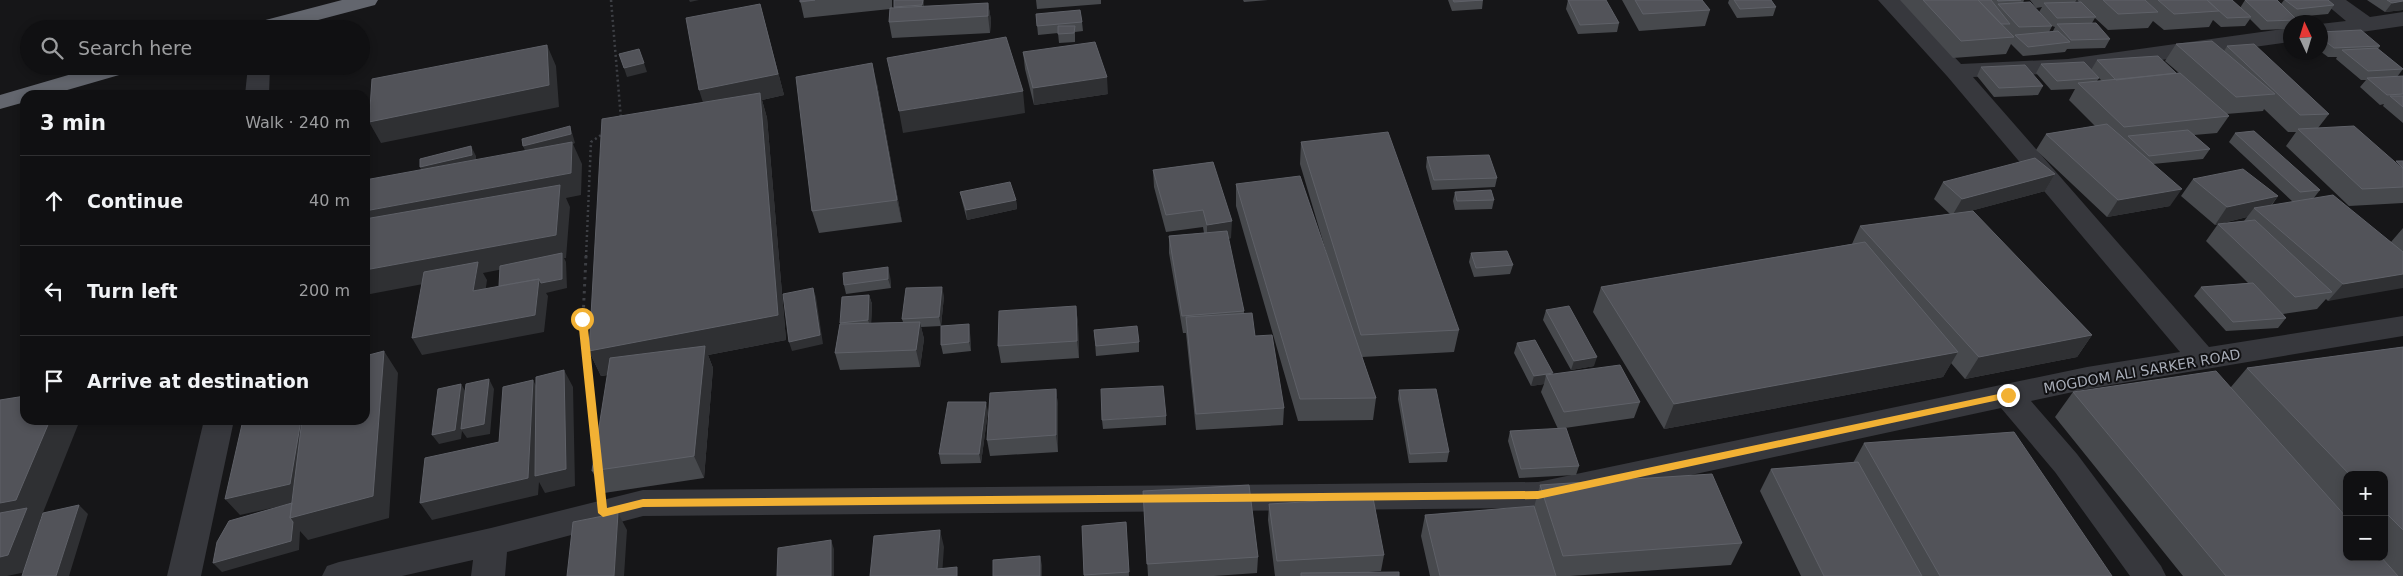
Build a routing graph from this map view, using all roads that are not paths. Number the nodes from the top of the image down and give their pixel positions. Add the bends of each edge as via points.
1 (367, 0) edge
2 (1889, 0) edge
3 (2332, 0) edge
4 (2403, 19) edge
5 (291, 20) edge
6 (2366, 24) junction
7 (2328, 30) edge
8 (2283, 36) edge
9 (1955, 71) junction
10 (94, 75) edge
11 (258, 75) edge
12 (42, 90) edge
13 (257, 90) edge
14 (20, 96) edge
15 (0, 102) edge
16 (2403, 326) edge
17 (2203, 359) junction
18 (2008, 395) junction
19 (218, 425) edge
20 (491, 542) junction
21 (184, 576) edge
22 (339, 576) edge
23 (488, 576) edge
24 (2149, 576) edge

1 - 5 highway
2 - 9 street
3 - 6 street
4 - 6 street
6 - 7 street
8 - 9 street via 2068,66
9 - 17 street
10 - 12 highway
11 - 13 street
14 - 15 highway
16 - 17 street, MOGDOM ALI SARKER ROAD
17 - 18 street, MOGDOM ALI SARKER ROAD
18 - 20 street, MOGDOM ALI SARKER ROAD via 1538,495 643,503
18 - 24 street via 2066,463
19 - 21 street
20 - 22 street, MOGDOM ALI SARKER ROAD
20 - 23 street

